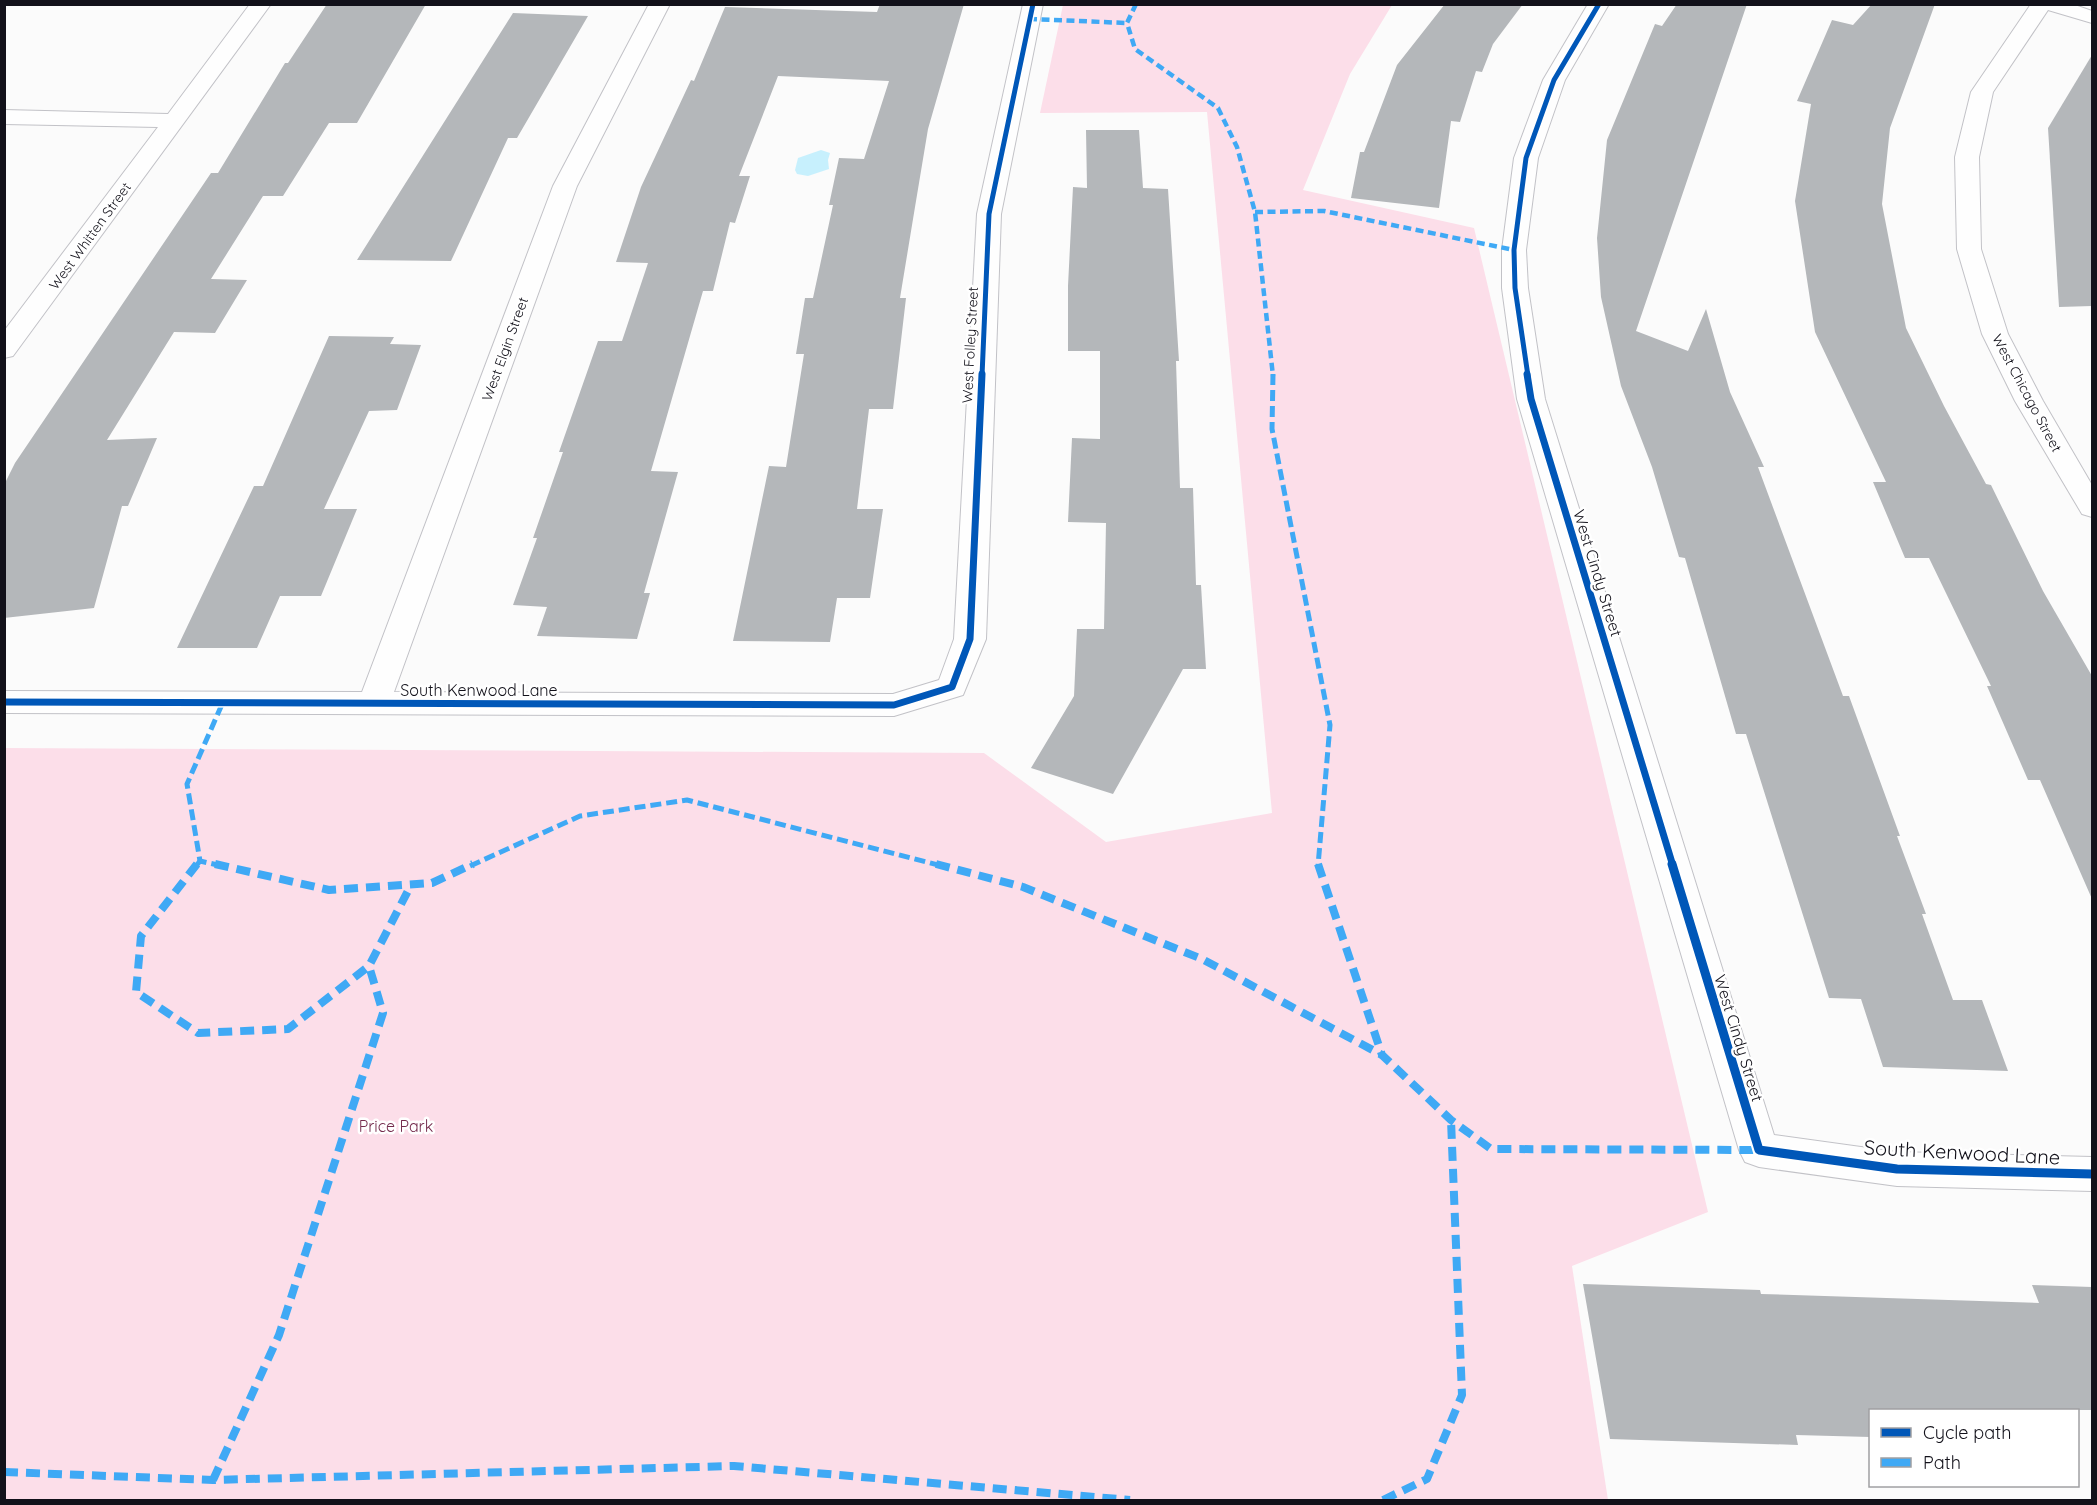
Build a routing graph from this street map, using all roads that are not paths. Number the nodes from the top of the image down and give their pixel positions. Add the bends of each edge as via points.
1 (261, 4) edge
2 (660, 4) edge
3 (1032, 4) edge
4 (1599, 4) edge
5 (2042, 4) edge
6 (2049, 4) edge
7 (2092, 17) edge
8 (4, 117) edge
9 (175, 121) junction
10 (4, 350) edge
11 (2092, 508) edge
12 (952, 687) joint
13 (4, 702) edge
14 (374, 704) junction
15 (1759, 1150) joint
16 (2092, 1174) edge

1 - 9 street, West Whitten Street
2 - 14 street, West Elgin Street via 565,186
3 - 12 street, West Folley Street via 989,214 970,639
4 - 15 street, West Cindy Street via 1554,80 1526,158 1514,250 1515,288 1531,399
5 - 11 street, West Chicago Street via 1982,92 1967,157 1969,249 1995,334
6 - 7 street
8 - 9 street
9 - 10 street, West Whitten Street
12 - 14 street, South Kenwood Lane via 894,705
13 - 14 street, South Kenwood Lane
15 - 16 street, South Kenwood Lane via 1897,1169

